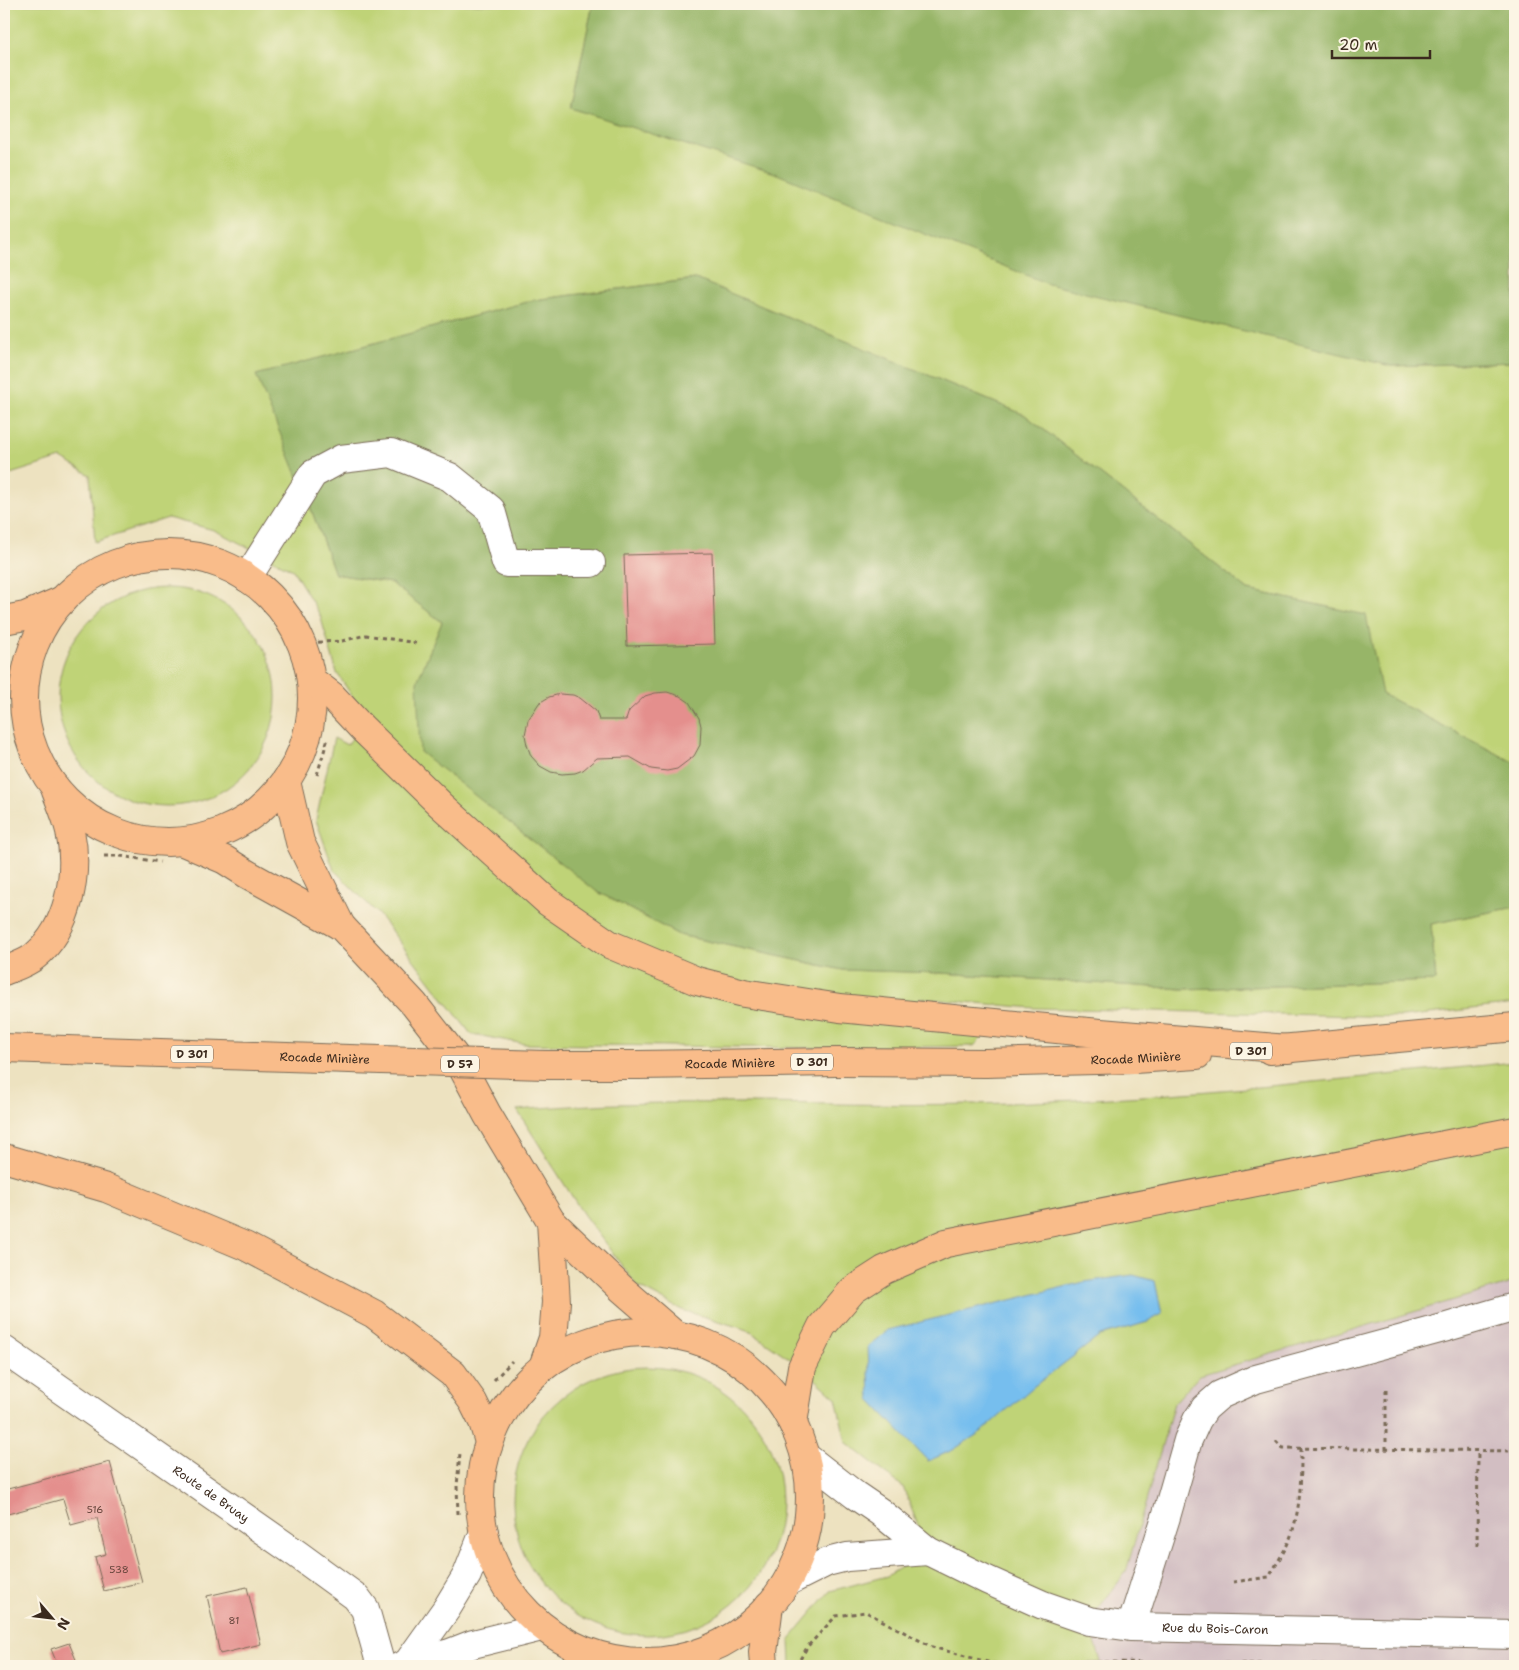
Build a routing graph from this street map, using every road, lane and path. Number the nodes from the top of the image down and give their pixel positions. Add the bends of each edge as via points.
1 (591, 563) dead end
2 (247, 578) junction
3 (60, 601) junction
4 (4, 620) edge
5 (302, 643) junction
6 (416, 643) dead end
7 (311, 680) junction
8 (4, 716) edge
9 (362, 728) junction
10 (28, 736) junction
11 (317, 776) dead end
12 (286, 781) junction
13 (56, 791) junction
14 (176, 853) junction
15 (73, 857) junction
16 (341, 926) junction
17 (4, 971) edge
18 (1515, 1027) edge
19 (4, 1048) edge
20 (1288, 1048) junction
21 (1515, 1131) edge
22 (4, 1158) edge
23 (551, 1221) junction
24 (1515, 1307) edge
25 (675, 1335) junction
26 (4, 1350) edge
27 (543, 1367) junction
28 (1386, 1388) dead end
29 (793, 1423) junction
30 (1276, 1441) dead end
31 (489, 1442) junction
32 (1300, 1448) junction
33 (1386, 1450) junction
34 (1478, 1451) junction
35 (1515, 1451) edge
36 (805, 1456) junction
37 (484, 1532) junction
38 (1477, 1546) dead end
39 (928, 1551) junction
40 (787, 1582) junction
41 (1233, 1582) dead end
42 (769, 1605) junction
43 (542, 1627) junction
44 (1131, 1627) junction
45 (1515, 1635) edge
46 (654, 1664) edge
47 (396, 1665) edge
48 (1383, 1665) edge
49 (764, 1666) edge
50 (796, 1666) edge
51 (1021, 1666) edge
52 (1056, 1666) edge

1 - 2 street via 506,563 491,510 450,477 391,453 341,459 313,474
2 - 3 main road via 227,566 193,556 156,554 120,561 88,578
2 - 5 main road via 284,611
3 - 4 main road via 24,616
3 - 10 main road via 40,631 27,665 23,700
5 - 6 path via 342,641 366,635
5 - 7 main road
7 - 9 main road via 332,696
7 - 12 main road via 311,716 303,750
8 - 10 main road
9 - 11 path via 348,738 330,731
9 - 20 main road via 548,902 609,944 697,981 744,993 840,1008
10 - 13 main road via 39,765
12 - 14 main road via 258,812
12 - 16 main road, D 57 via 300,842
13 - 14 main road via 82,815 113,832
13 - 15 main road via 70,831
14 - 15 path
14 - 16 main road, D 57 via 225,860
15 - 17 main road via 70,892 63,919 51,939 34,957
16 - 23 main road, D 57 via 414,1004 460,1063
18 - 20 main road, Rocade Minière / D 301
19 - 20 main road, Rocade Minière / D 301, bridge via 638,1065 986,1063 1134,1059
21 - 29 main road via 946,1243 884,1270 853,1290 822,1326 802,1368
22 - 31 main road via 106,1188 245,1246 374,1314 453,1374 473,1402
23 - 25 main road, D 57
23 - 27 main road, D 57 via 556,1302 553,1338
24 - 44 street via 1256,1379 1220,1395 1205,1408 1188,1440
25 - 27 main road via 647,1332 601,1338 566,1352
25 - 29 main road via 704,1343 732,1356 777,1397
26 - 47 street, Route de Bruay via 356,1597
27 - 31 main road via 520,1389 502,1414
28 - 33 path
29 - 36 main road
30 - 32 path via 1284,1448
31 - 37 main road via 481,1487
32 - 33 path
32 - 41 path via 1300,1498 1288,1544 1269,1578
33 - 34 path
34 - 35 path
34 - 38 path
36 - 39 street, Rue du Bois-Caron
36 - 40 main road via 810,1508 806,1534
37 - 43 main road via 492,1559 505,1584
37 - 47 street via 467,1575 448,1608
39 - 40 street via 847,1557 827,1562
39 - 44 street, Rue du Bois-Caron via 1044,1605 1089,1621
40 - 42 main road
42 - 46 main road via 728,1640 704,1651
42 - 49 main road
43 - 46 main road via 575,1647 612,1659
43 - 47 street via 473,1644 450,1654
44 - 45 street, Rue du Bois-Caron
48 - 52 path via 1101,1662
50 - 51 path via 808,1646 836,1616 866,1612 932,1647 991,1663

